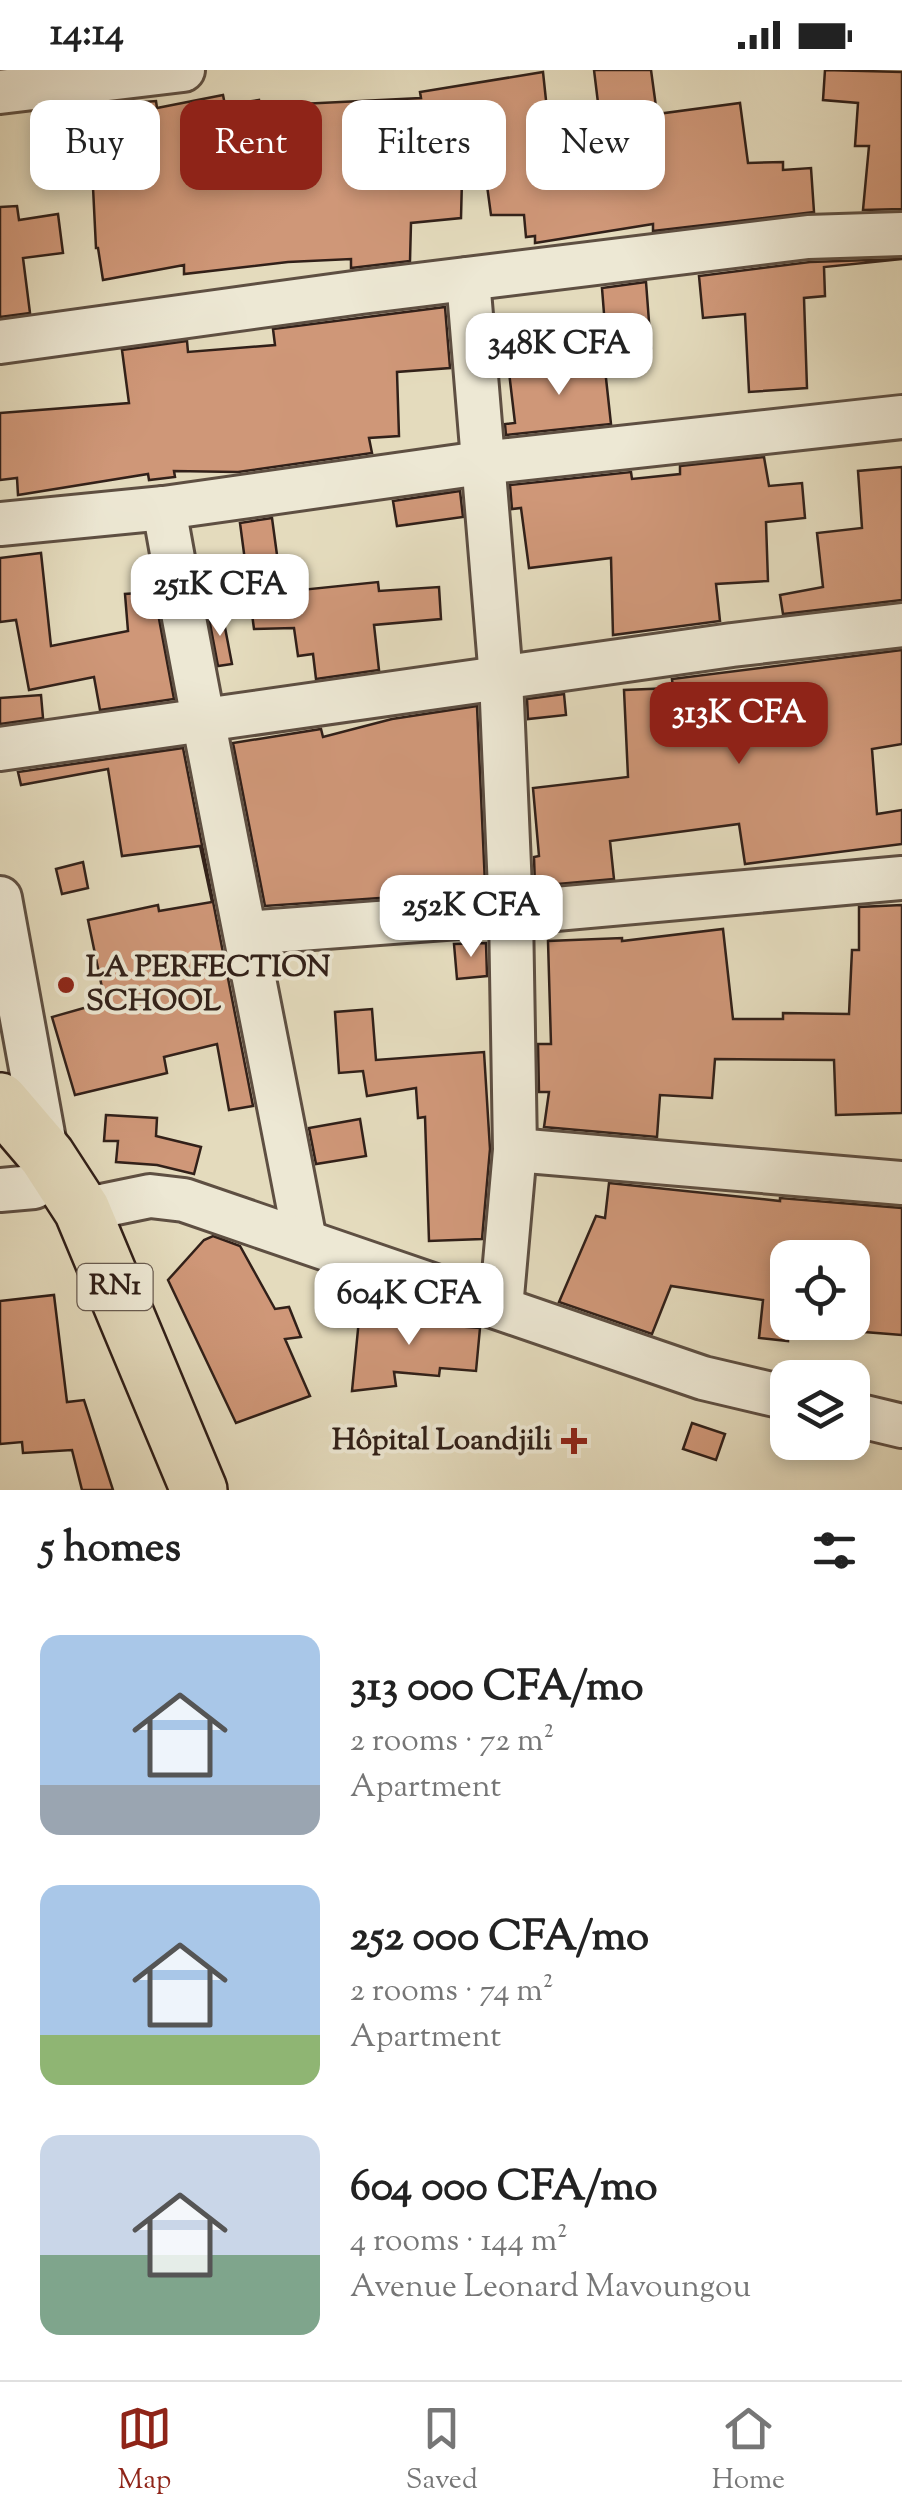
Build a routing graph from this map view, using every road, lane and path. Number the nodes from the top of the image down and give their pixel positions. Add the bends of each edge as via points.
1 (184, 70) edge
2 (0, 92) edge
3 (902, 234) edge
4 (468, 279) junction
5 (0, 342) edge
6 (902, 418) edge
7 (481, 463) junction
8 (164, 508) junction
9 (0, 524) edge
10 (902, 625) edge
11 (501, 678) junction
12 (201, 719) junction
13 (0, 749) edge
14 (902, 878) edge
15 (0, 900) edge
16 (512, 913) junction
17 (246, 933) junction
18 (0, 1101) edge
19 (515, 1150) junction
20 (20, 1168) edge
21 (902, 1184) edge
22 (82, 1210) junction
23 (304, 1241) junction
24 (501, 1308) junction
25 (770, 1394) edge
26 (870, 1418) edge
27 (902, 1426) edge
28 (168, 1490) edge
29 (200, 1490) edge

1 - 2 street
3 - 4 street via 808,237
4 - 5 street
4 - 7 street
6 - 7 street
7 - 8 street
7 - 11 street
8 - 9 street
8 - 12 street
10 - 11 street
11 - 12 street
11 - 16 street
12 - 13 street
12 - 17 street
14 - 16 street
15 - 20 street
16 - 17 street
16 - 19 street
17 - 23 street
18 - 20 highway, RN1
19 - 21 street
19 - 24 street
20 - 22 highway, RN1
20 - 28 highway, RN1 via 67,1247
22 - 23 street via 150,1196 184,1200
22 - 29 highway, RN1
23 - 24 street
24 - 25 street via 703,1378
26 - 27 street

